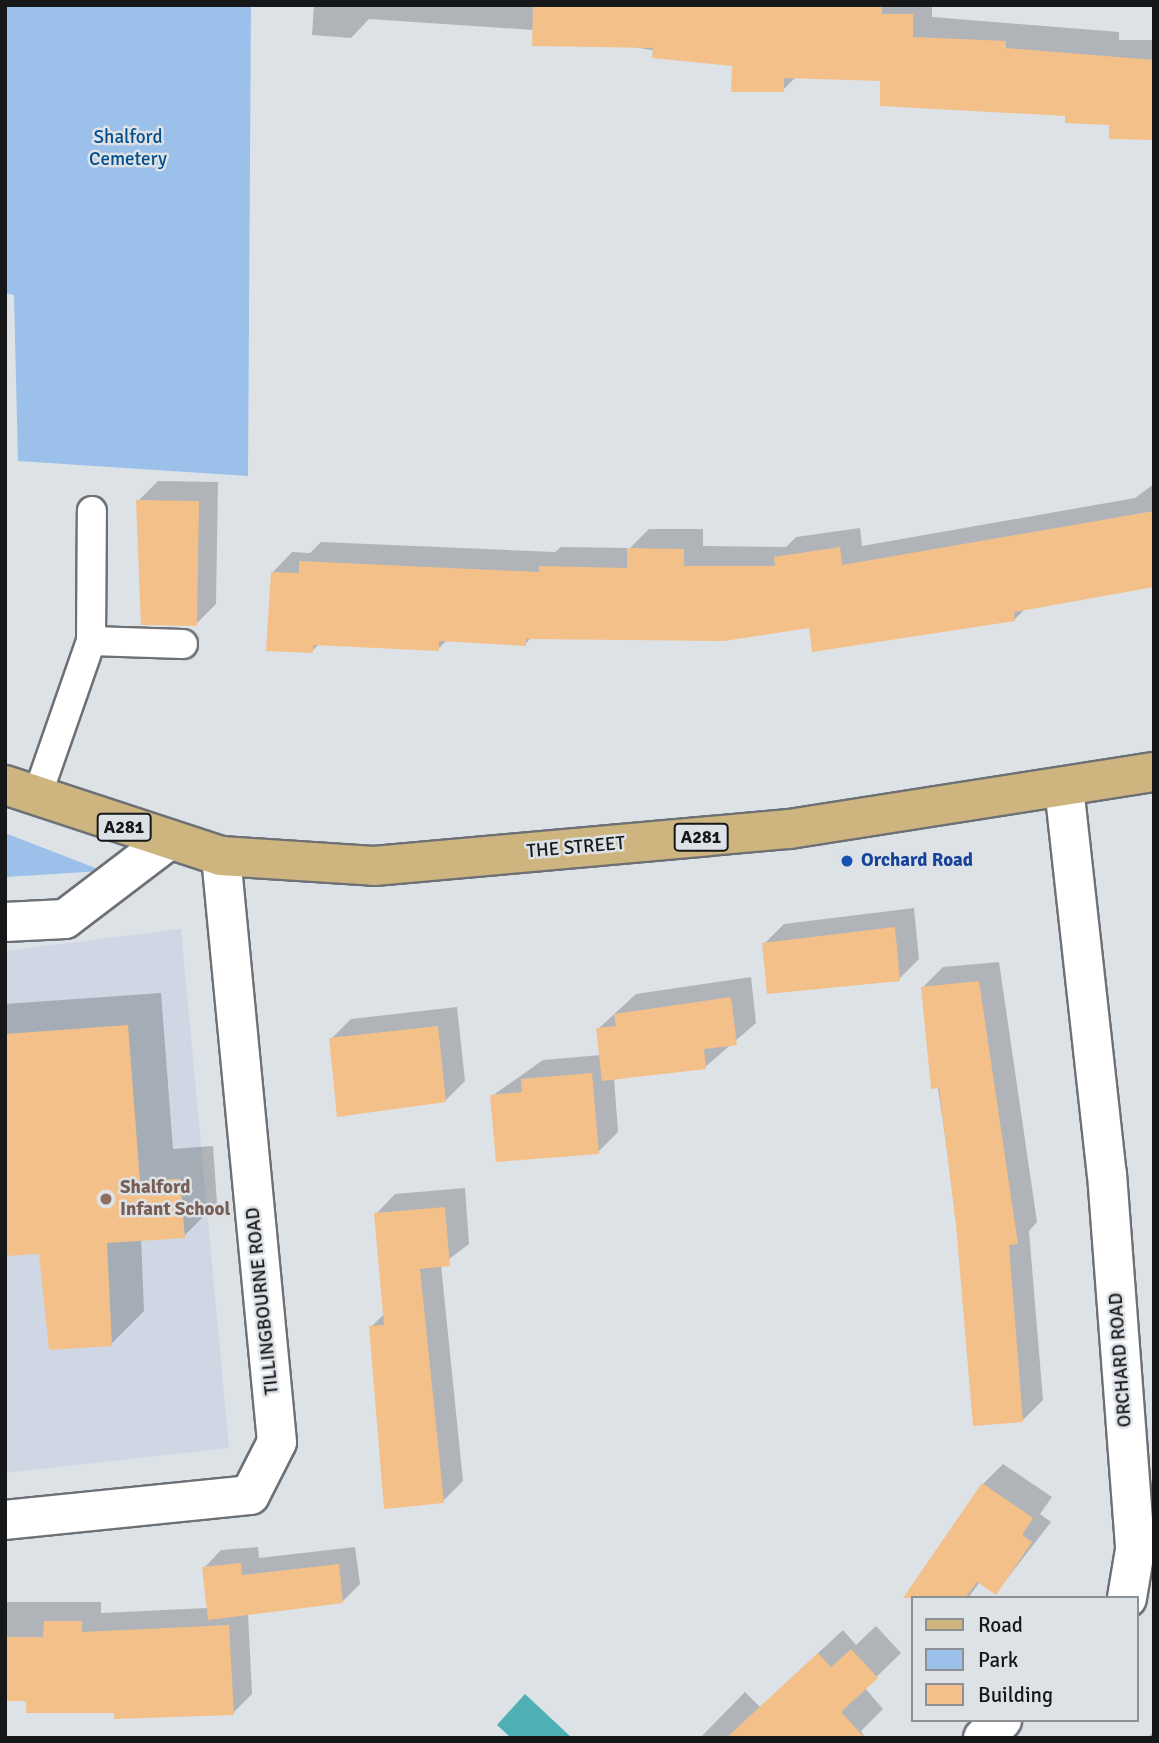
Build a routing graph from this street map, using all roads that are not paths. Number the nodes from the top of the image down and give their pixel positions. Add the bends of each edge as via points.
1 (92, 511) dead end
2 (91, 641) junction
3 (183, 644) dead end
4 (1154, 772) edge
5 (1063, 787) junction
6 (21, 791) edge
7 (166, 842) junction
8 (221, 856) junction
9 (5, 922) edge
10 (5, 1520) edge
11 (1127, 1596) edge
12 (1000, 1722) edge
13 (983, 1738) edge

1 - 2 lane
2 - 3 lane
2 - 6 lane
4 - 5 main road, THE STREET / A281
5 - 8 main road, THE STREET / A281 via 789,829 374,866
5 - 11 street, ORCHARD ROAD via 1107,1174 1135,1550
6 - 7 main road, THE STREET / A281
7 - 8 main road, THE STREET / A281
7 - 9 street via 65,919
8 - 10 street, TILLINGBOURNE ROAD via 277,1442 250,1495
12 - 13 street

